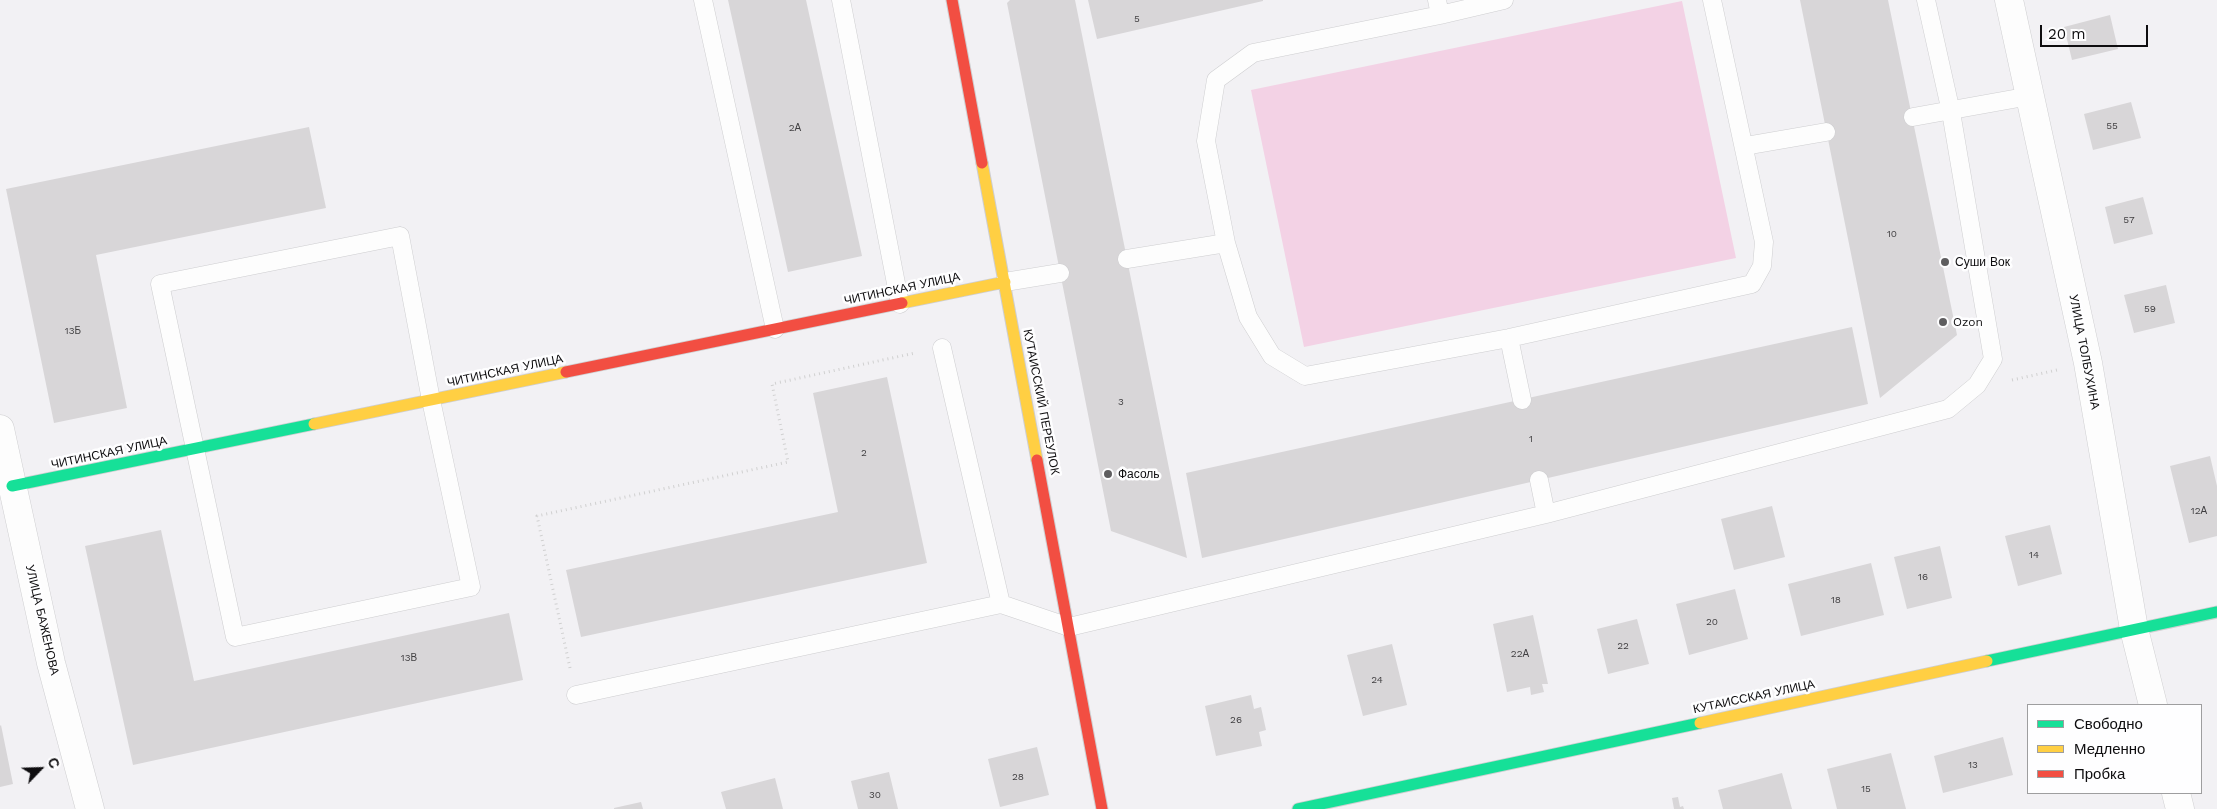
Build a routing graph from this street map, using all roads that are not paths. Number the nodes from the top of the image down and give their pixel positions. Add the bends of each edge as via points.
1 (703, 0) edge
2 (841, 0) edge
3 (952, 0) edge
4 (1504, 0) edge
5 (1712, 0) edge
6 (1926, 0) edge
7 (2009, 0) edge
8 (1439, 8) edge
9 (2030, 96) junction
10 (1951, 112) junction
11 (1913, 117) dead end
12 (1826, 132) dead end
13 (1745, 146) junction
14 (1226, 242) junction
15 (1127, 259) dead end
16 (1060, 273) dead end
17 (1005, 282) junction
18 (900, 304) junction
19 (775, 330) junction
20 (1509, 338) junction
21 (942, 348) road end
22 (431, 400) junction
23 (1522, 400) dead end
24 (0, 429) edge
25 (194, 449) junction
26 (1539, 480) dead end
27 (12, 486) junction
28 (1546, 514) junction
29 (1001, 604) junction
30 (2217, 612) edge
31 (1069, 627) junction
32 (2134, 629) junction
33 (576, 695) road end
34 (2153, 704) edge
35 (2176, 794) edge
36 (90, 809) edge
37 (1102, 809) edge
38 (1298, 809) edge
39 (2180, 809) edge

1 - 19 lane
2 - 18 lane
3 - 17 street, КУТАИССКИЙ ПЕРЕУЛОК
4 - 8 lane
5 - 13 lane
6 - 10 lane
7 - 9 street, УЛИЦА ТОЛБУХИНА
8 - 14 lane via 1253,53 1216,80 1206,141
9 - 10 lane
9 - 32 street, УЛИЦА ТОЛБУХИНА via 2088,363
10 - 11 lane
10 - 28 lane via 1993,359 1977,385 1948,409
12 - 13 lane
13 - 20 lane via 1764,242 1762,266 1752,284
14 - 15 lane
14 - 20 lane via 1248,318 1272,356 1305,376
16 - 17 lane
17 - 18 street, ЧИТИНСКАЯ УЛИЦА
17 - 31 street, КУТАИССКИЙ ПЕРЕУЛОК
18 - 19 street, ЧИТИНСКАЯ УЛИЦА
19 - 22 street, ЧИТИНСКАЯ УЛИЦА
20 - 23 lane
21 - 29 lane
22 - 25 street, ЧИТИНСКАЯ УЛИЦА
22 - 25 lane via 400,236 169,282 160,284
22 - 25 lane via 471,587 235,638
24 - 27 street, УЛИЦА БАЖЕНОВА
25 - 27 street, ЧИТИНСКАЯ УЛИЦА
26 - 28 lane
27 - 36 street, УЛИЦА БАЖЕНОВА via 51,663
28 - 31 lane
29 - 31 lane
29 - 33 lane
30 - 32 street, КУТАИССКАЯ УЛИЦА
31 - 37 street, КУТАИССКИЙ ПЕРЕУЛОК
32 - 34 street, УЛИЦА ТОЛБУХИНА
32 - 38 street, КУТАИССКАЯ УЛИЦА
35 - 39 street

